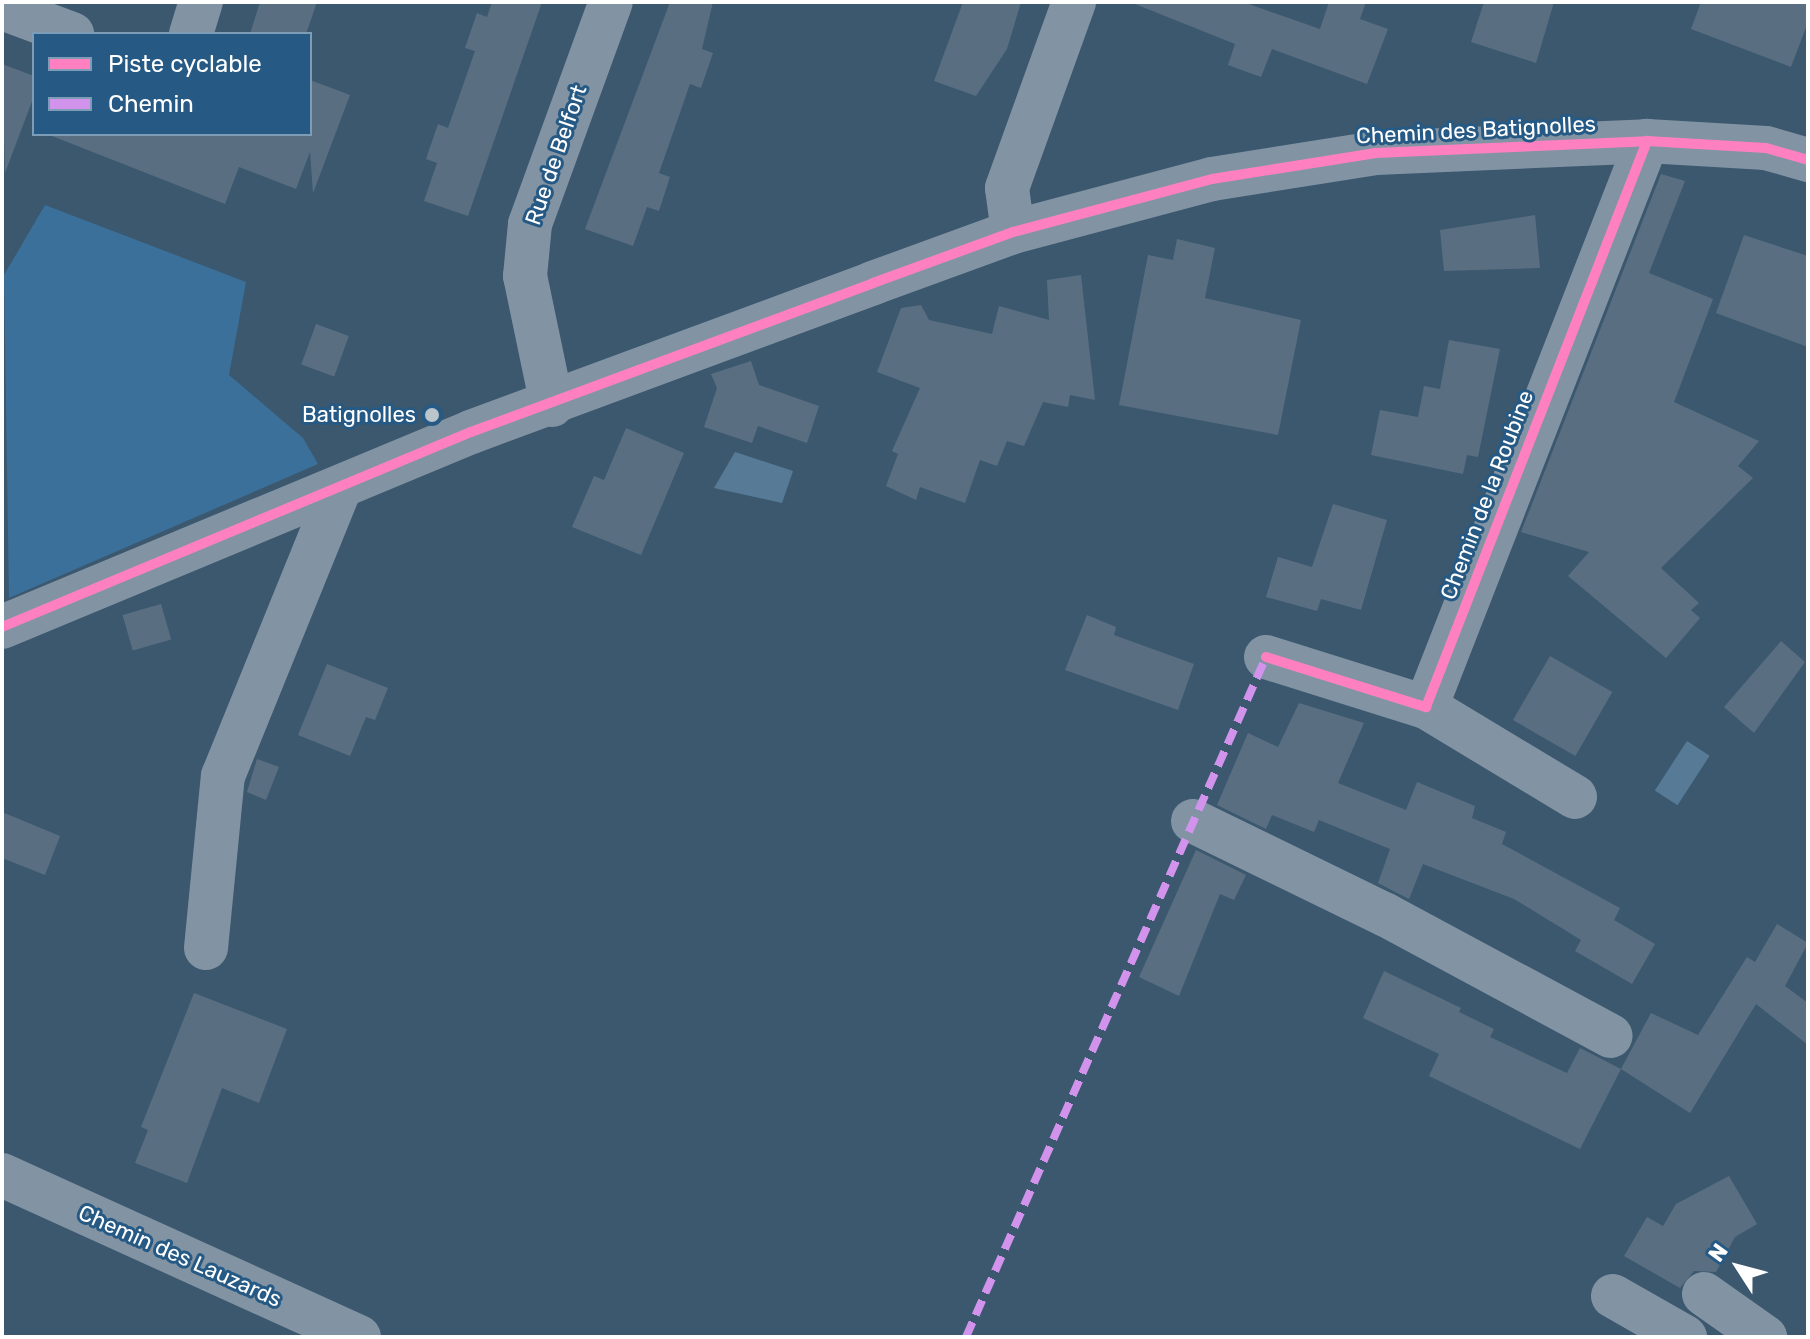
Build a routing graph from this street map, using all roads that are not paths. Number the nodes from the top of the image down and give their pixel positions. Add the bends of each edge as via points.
1 (201, 2) edge
2 (611, 2) edge
3 (1074, 2) edge
4 (2, 8) edge
5 (67, 32) edge
6 (192, 32) edge
7 (1647, 141) junction
8 (1808, 160) edge
9 (1013, 232) junction
10 (552, 405) junction
11 (340, 488) junction
12 (2, 627) edge
13 (1266, 657) dead end
14 (1426, 707) junction
15 (1575, 797) dead end
16 (1193, 821) dead end
17 (206, 948) dead end
18 (1611, 1036) dead end
19 (2, 1175) edge
20 (1704, 1294) dead end
21 (1613, 1296) dead end
22 (359, 1337) edge
23 (1685, 1337) edge
24 (1765, 1337) edge

1 - 6 street
2 - 10 street, Rue de Belfort via 530,224 525,276
3 - 9 street via 1007,188
4 - 5 street
7 - 8 street, Chemin des Batignolles via 1766,148
7 - 9 street, Chemin des Batignolles via 1376,153 1212,179
7 - 14 street, Chemin de la Roubine
9 - 10 street, Chemin des Batignolles
10 - 11 street, Chemin des Batignolles
11 - 12 street, Chemin des Batignolles
11 - 17 street via 223,776
13 - 14 street
14 - 15 street
16 - 18 street via 1386,915
19 - 22 street, Chemin des Lauzards
20 - 24 street
21 - 23 street

